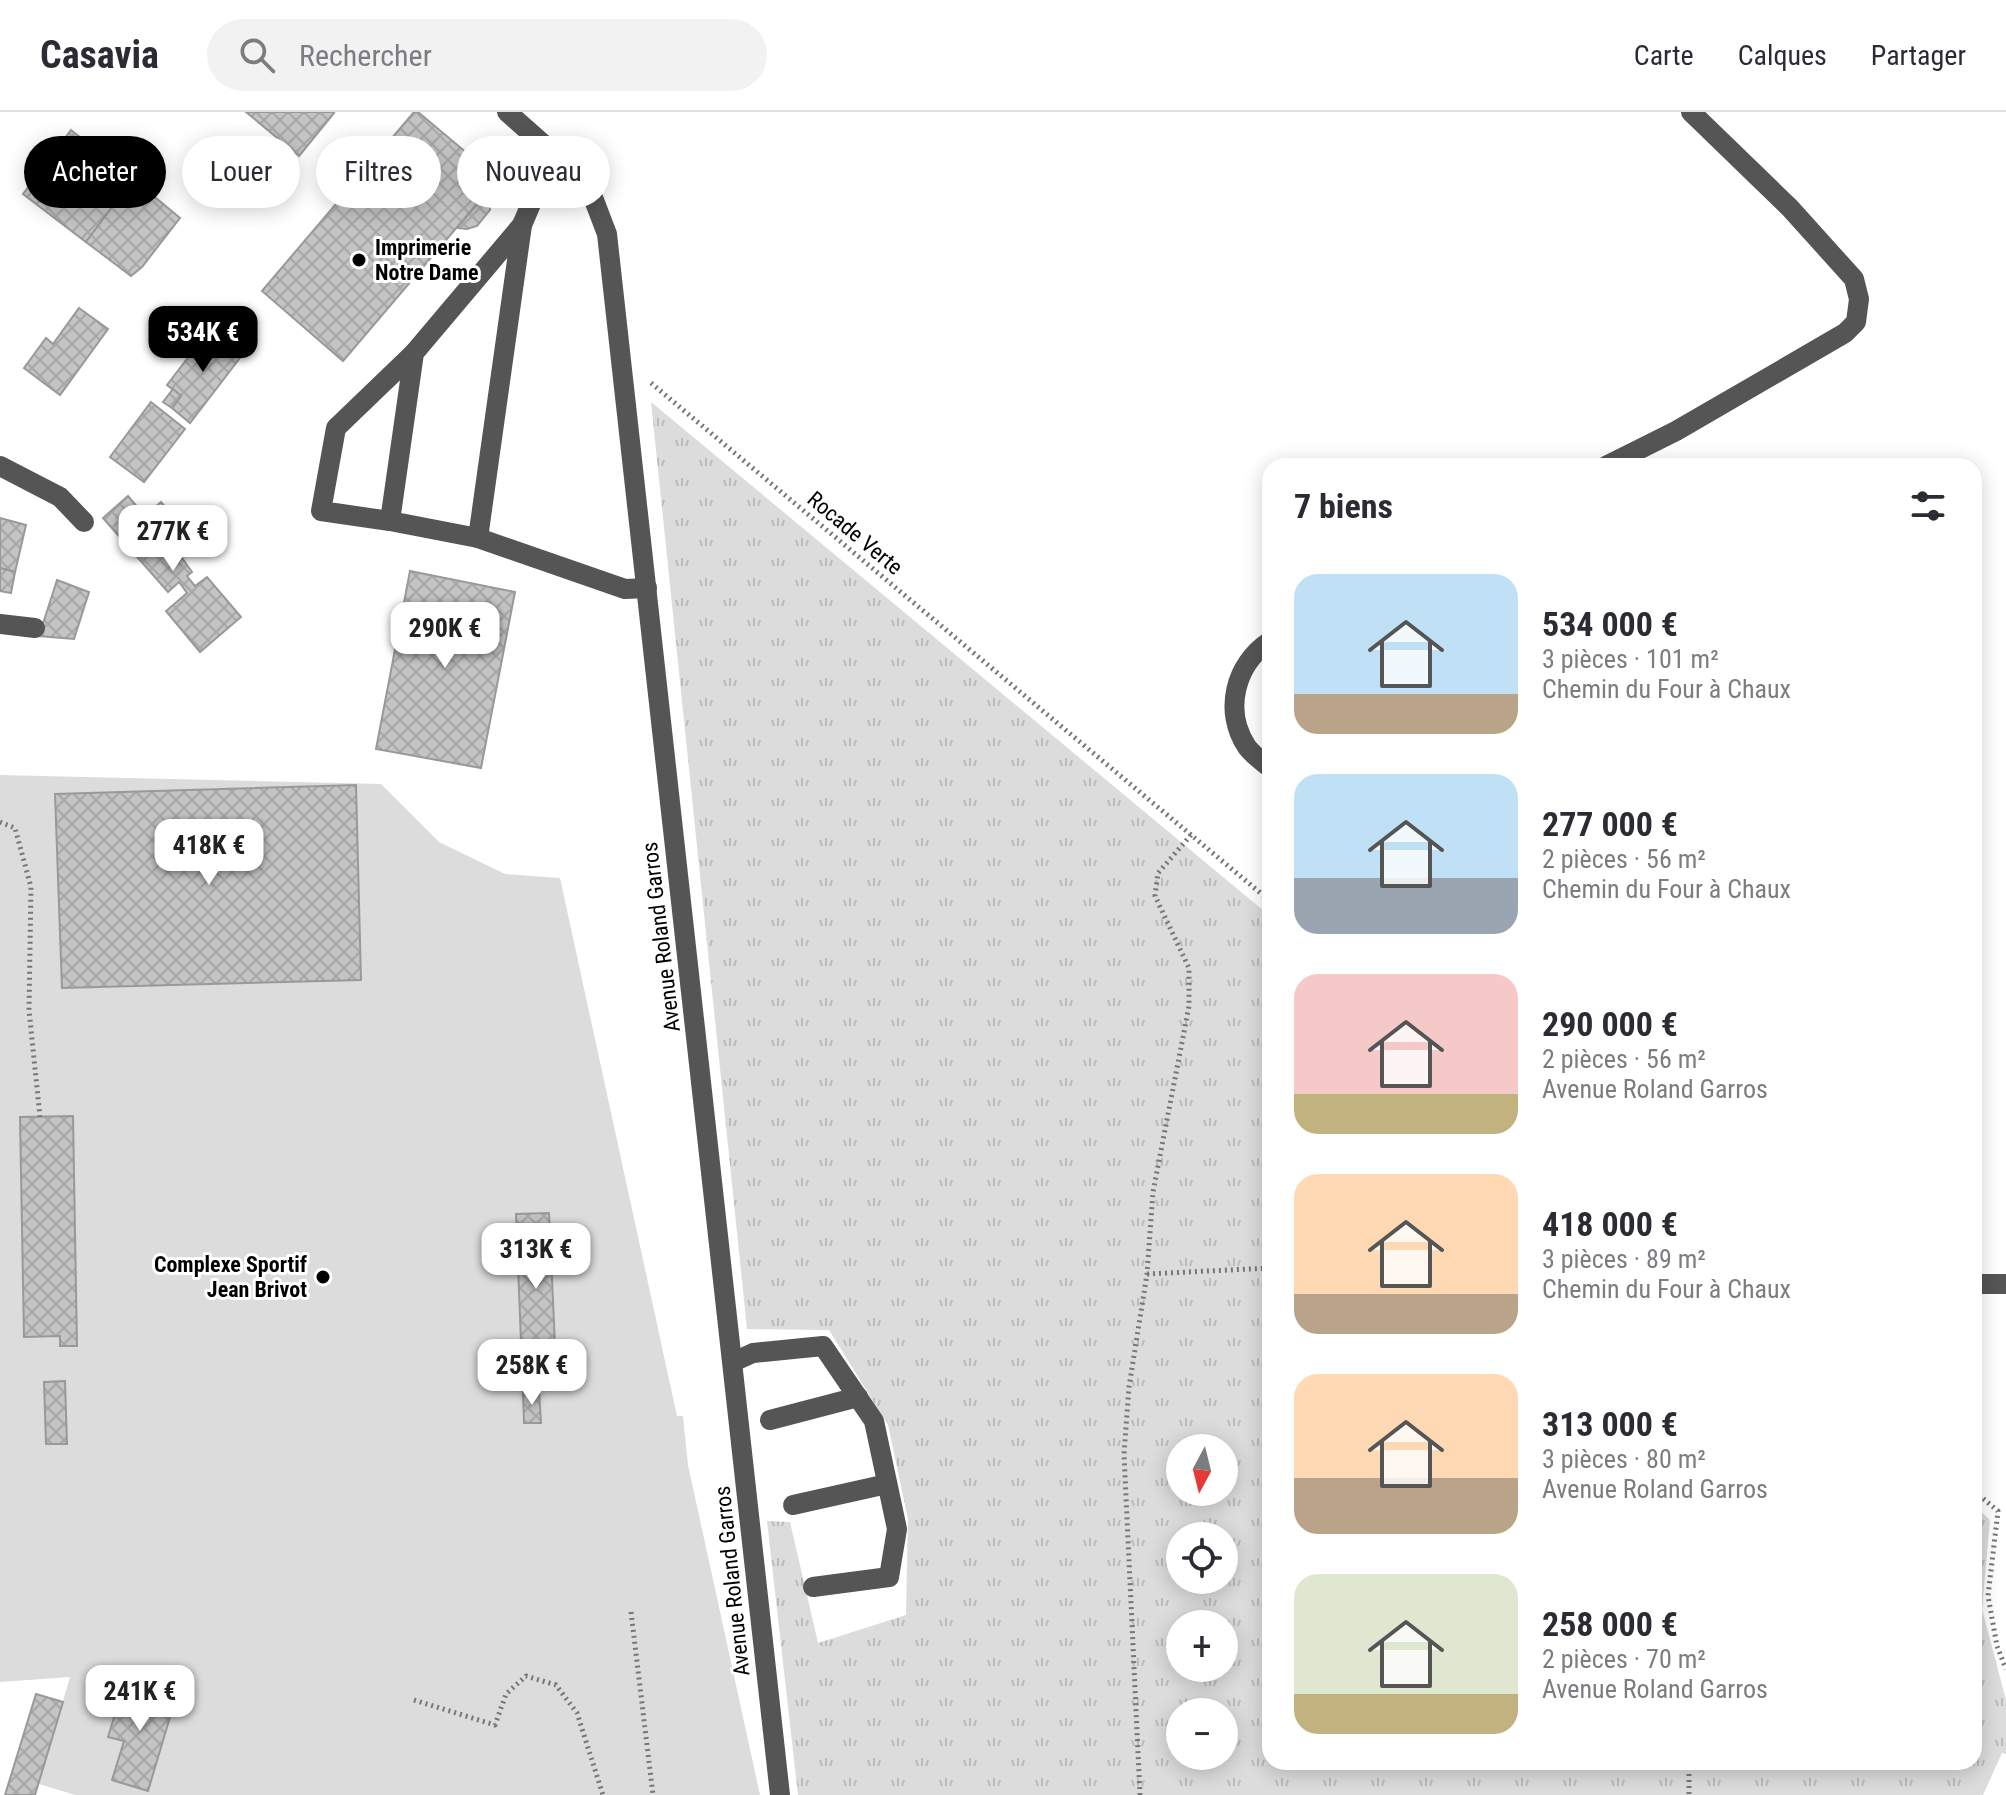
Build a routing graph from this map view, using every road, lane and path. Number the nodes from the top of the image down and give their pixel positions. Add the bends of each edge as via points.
1 (507, 112) edge
2 (1691, 112) edge
3 (535, 136) edge
4 (529, 208) edge
5 (597, 208) edge
6 (522, 225) junction
7 (414, 353) junction
8 (648, 369) dead end
9 (1621, 458) edge
10 (0, 466) edge
11 (390, 521) junction
12 (84, 522) dead end
13 (478, 538) junction
14 (647, 588) junction
15 (0, 624) edge
16 (35, 628) dead end
17 (1262, 650) edge
18 (1262, 761) edge
19 (0, 822) edge
20 (1191, 835) junction
21 (1262, 894) edge
22 (40, 1117) dead end
23 (1262, 1268) edge
24 (1147, 1274) junction
25 (1982, 1284) edge
26 (2006, 1284) edge
27 (733, 1362) junction
28 (858, 1397) junction
29 (770, 1420) dead end
30 (887, 1484) junction
31 (1982, 1498) edge
32 (793, 1505) dead end
33 (813, 1587) dead end
34 (631, 1612) dead end
35 (2006, 1669) edge
36 (414, 1700) dead end
37 (1689, 1770) edge
38 (603, 1795) edge
39 (653, 1795) edge
40 (780, 1795) edge
41 (1140, 1795) edge
42 (1689, 1795) edge

1 - 3 street, Avenue Roland Garros
2 - 9 street via 1854,279 1859,299 1856,322 1845,333
4 - 6 street
5 - 14 street, Avenue Roland Garros via 607,234
6 - 7 street
6 - 13 street
7 - 11 street
7 - 11 street via 336,428 321,511
8 - 20 path, Rocade Verte via 651,383
10 - 12 street via 60,497
11 - 13 street
13 - 14 street via 625,589
14 - 27 street, Avenue Roland Garros
15 - 16 street
17 - 18 street via 1241,673 1234,709 1248,748
19 - 22 path via 15,828 31,887 29,1010
20 - 21 path, Rocade Verte
20 - 24 path via 1158,873 1155,896 1189,968 1189,1006 1153,1192
23 - 24 path
24 - 41 path via 1124,1454
25 - 26 street
27 - 28 street via 753,1353 823,1346
27 - 40 street, Avenue Roland Garros
28 - 29 street
28 - 30 street via 874,1421
30 - 32 street
30 - 33 street via 897,1529 889,1577
31 - 35 path via 1998,1511 1988,1596
34 - 39 path
36 - 38 path via 495,1725 506,1694 526,1676 556,1685 577,1713
37 - 42 path

